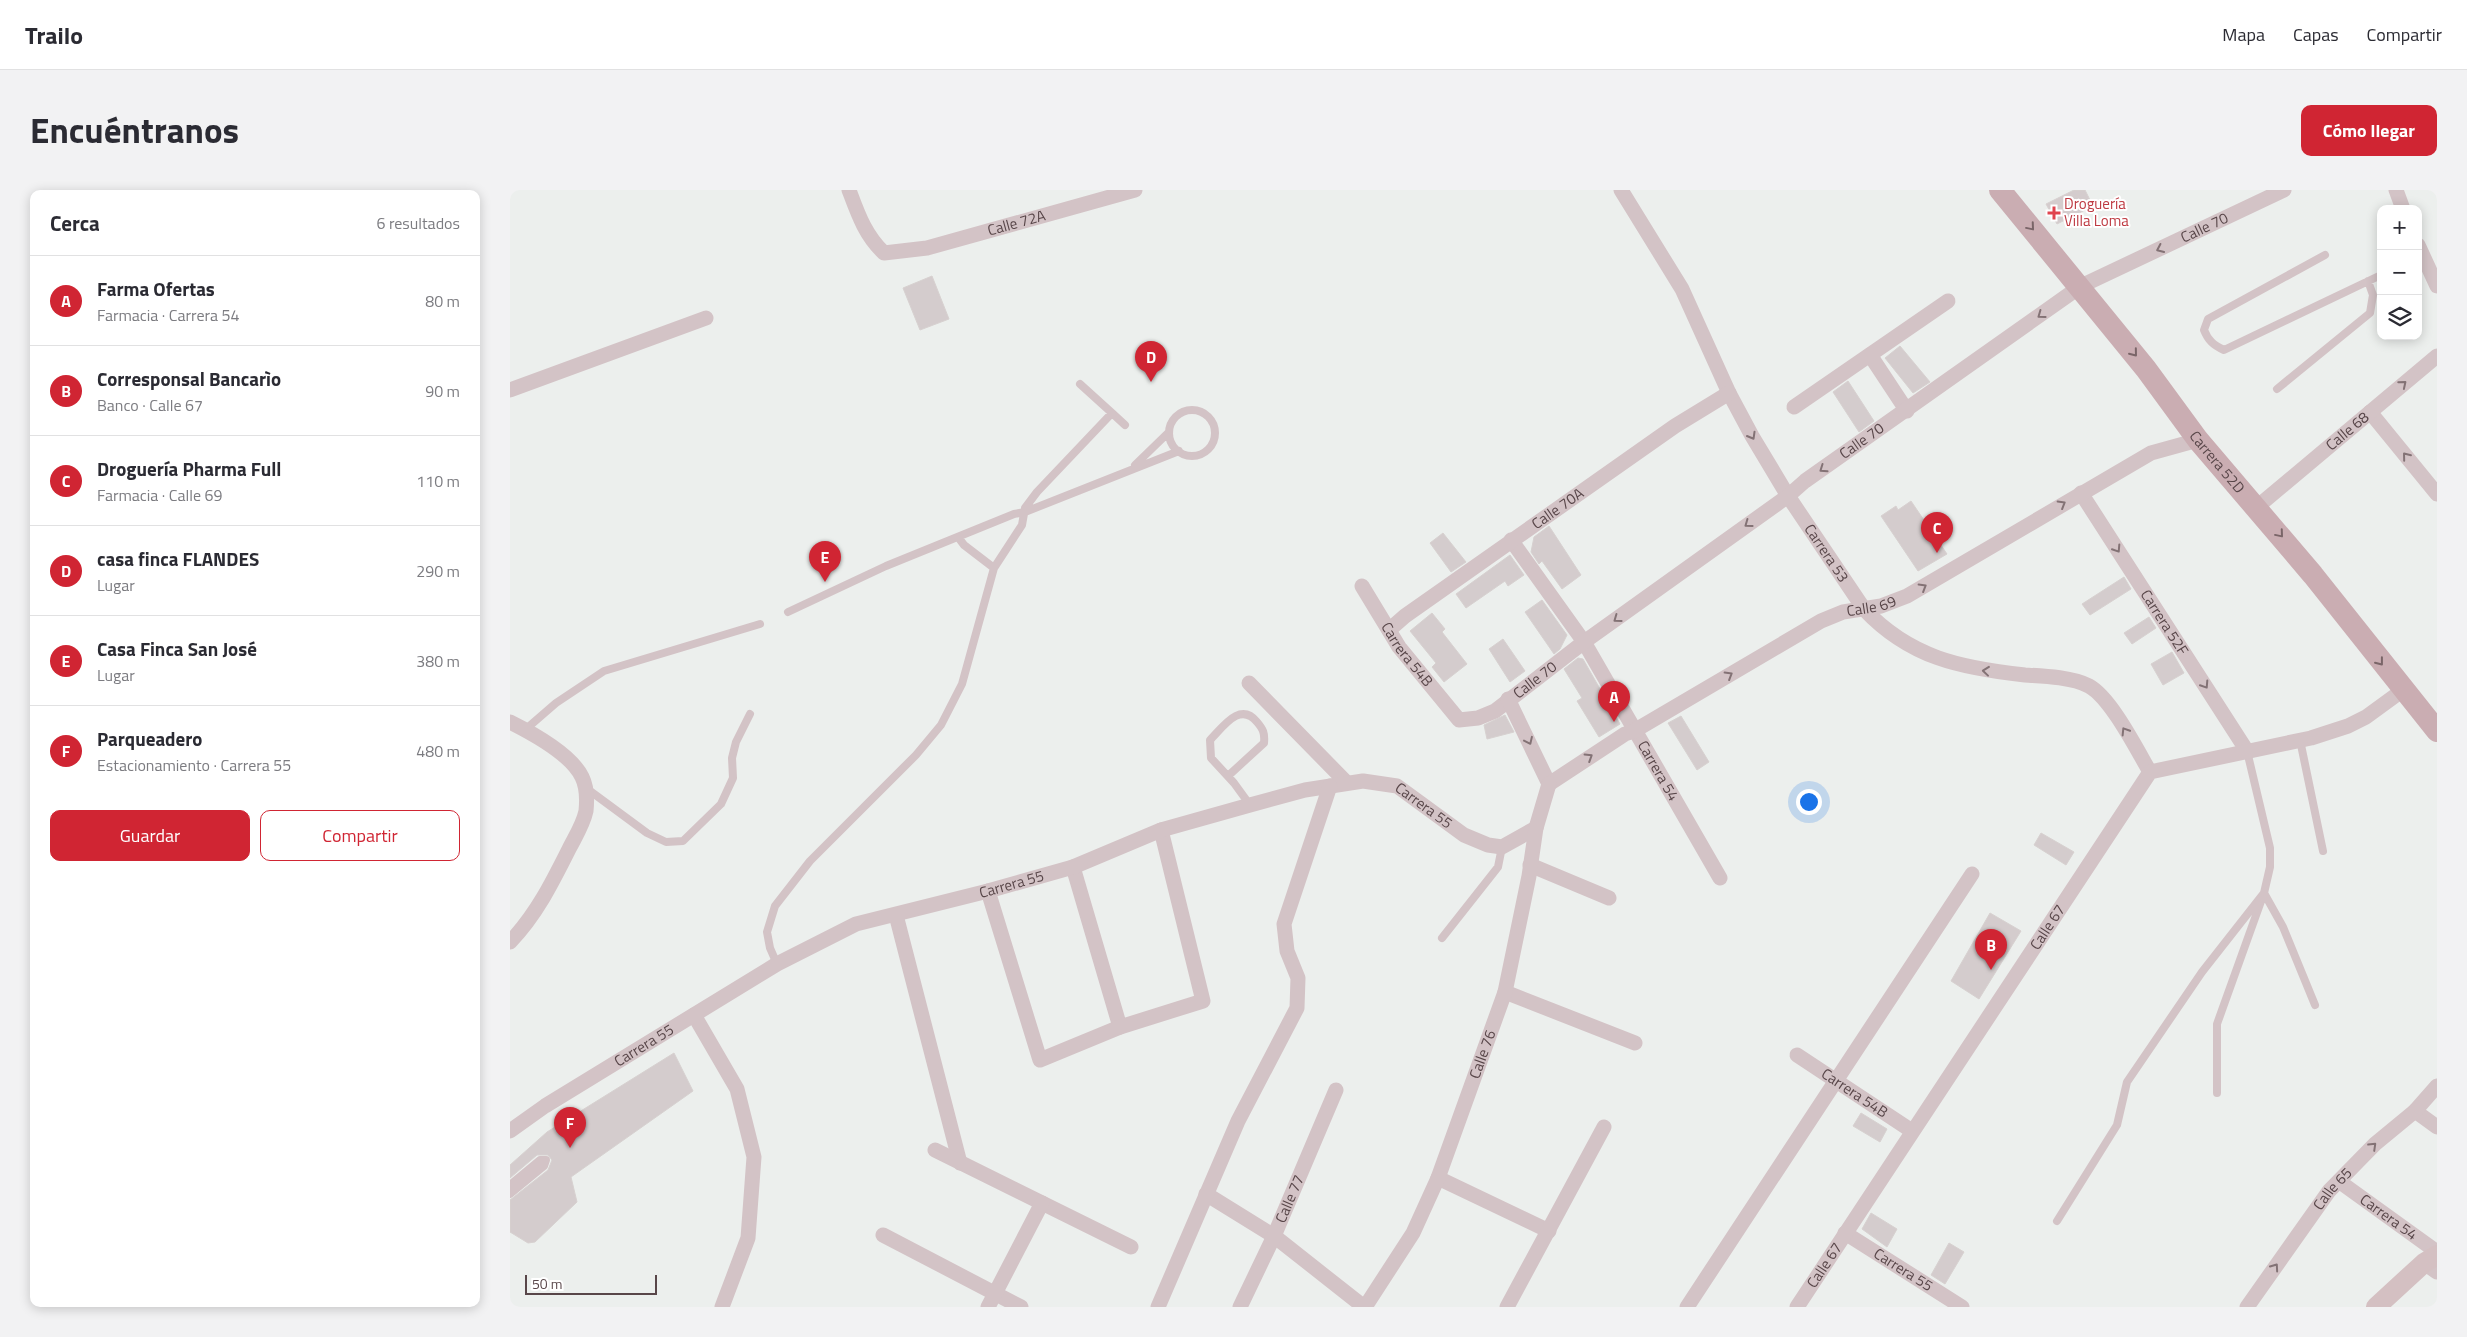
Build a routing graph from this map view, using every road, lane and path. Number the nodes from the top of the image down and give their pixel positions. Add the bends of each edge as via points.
1 (848, 190) edge
2 (1135, 190) edge
3 (1621, 190) edge
4 (2000, 190) edge
5 (2284, 190) edge
6 (2396, 190) edge
7 (2402, 205) edge
8 (2325, 255) dead end
9 (2422, 256) edge
10 (2377, 277) edge
11 (2368, 281) junction
12 (2081, 286) junction
13 (2437, 286) edge
14 (1948, 301) dead end
15 (706, 318) dead end
16 (1870, 355) junction
17 (2437, 356) edge
18 (1080, 384) dead end
19 (2277, 389) dead end
20 (510, 390) edge
21 (1729, 393) junction
22 (1794, 407) dead end
23 (1907, 411) junction
24 (2370, 412) junction
25 (1112, 413) junction
26 (1125, 425) dead end
27 (1169, 432) junction
28 (2198, 440) junction
29 (1179, 451) junction
30 (1132, 468) junction
31 (2081, 493) junction
32 (2437, 494) edge
33 (1788, 496) junction
34 (2257, 507) junction
35 (1025, 512) junction
36 (958, 537) junction
37 (1511, 540) junction
38 (994, 568) junction
39 (1362, 586) dead end
40 (1864, 609) junction
41 (788, 612) dead end
42 (760, 624) dead end
43 (1389, 630) junction
44 (1584, 642) junction
45 (1249, 683) dead end
46 (2403, 690) junction
47 (1508, 699) junction
48 (750, 714) dead end
49 (1459, 720) joint
50 (510, 722) edge
51 (526, 730) junction
52 (1634, 731) junction
53 (2437, 731) edge
54 (2300, 740) junction
55 (2247, 751) junction
56 (2150, 772) junction
57 (1228, 776) junction
58 (1346, 782) junction
59 (1549, 784) junction
60 (1330, 786) junction
61 (585, 788) junction
62 (1250, 806) junction
63 (1536, 828) junction
64 (1161, 830) junction
65 (1502, 847) junction
66 (2323, 851) dead end
67 (1530, 865) junction
68 (1073, 867) junction
69 (1972, 874) dead end
70 (1720, 878) dead end
71 (988, 891) junction
72 (2264, 893) junction
73 (1609, 898) dead end
74 (896, 915) junction
75 (1442, 938) dead end
76 (510, 942) edge
77 (777, 964) junction
78 (1505, 992) junction
79 (2314, 1005) dead end
80 (694, 1015) junction
81 (1120, 1027) junction
82 (1635, 1043) dead end
83 (1797, 1055) dead end
84 (1836, 1081) junction
85 (2437, 1086) edge
86 (1336, 1090) dead end
87 (2217, 1093) dead end
88 (2414, 1111) junction
89 (1604, 1126) dead end
90 (2437, 1127) edge
91 (510, 1131) edge
92 (1912, 1131) junction
93 (935, 1150) dead end
94 (960, 1163) junction
95 (1438, 1178) junction
96 (2340, 1182) junction
97 (510, 1185) edge
98 (510, 1194) edge
99 (1206, 1194) junction
100 (1042, 1203) junction
101 (2057, 1222) dead end
102 (1549, 1231) junction
103 (1845, 1233) junction
104 (883, 1235) dead end
105 (1274, 1236) junction
106 (1131, 1247) dead end
107 (2434, 1260) edge
108 (991, 1300) edge
109 (722, 1307) edge
110 (1021, 1307) edge
111 (1158, 1307) edge
112 (1240, 1307) edge
113 (1364, 1307) edge
114 (1507, 1307) edge
115 (1686, 1307) edge
116 (1797, 1307) edge
117 (1962, 1307) edge
118 (2247, 1307) edge
119 (2376, 1307) edge

1 - 2 street, Calle 72A via 862,225 884,253 927,248
3 - 21 street, Carrera 53 via 1682,289
4 -> 12 main road, Carrera 52D
5 -> 12 street, Calle 70
6 - 7 street
8 - 11 lane via 2208,319 2204,330 2208,339 2224,350
9 - 13 street
10 - 11 lane
11 - 19 lane via 2373,295 2370,313
12 -> 23 street, Calle 70
12 -> 28 main road, Carrera 52D
14 - 16 street
15 - 20 street
16 - 22 street
16 - 23 street
24 -> 17 street, Calle 68
18 - 25 lane
21 -> 33 street, Carrera 53
21 - 37 street, Calle 70A via 1675,426
23 -> 33 street, Calle 70
32 -> 24 street
24 - 34 street, Calle 68
25 - 26 lane
25 - 35 lane via 1037,492
27 - 29 lane via 1173,446
27 - 29 lane via 1175,417 1191,409 1200,411 1212,421 1215,436 1207,450 1193,456
27 - 30 lane
28 - 31 street, Calle 69 via 2152,453
28 - 34 main road, Carrera 52D
29 - 30 lane
30 - 35 lane
40 -> 31 street, Calle 69 via 1907,596
31 -> 55 street, Carrera 52F
33 - 40 street, Carrera 53
33 -> 44 street, Calle 70
34 -> 46 main road, Carrera 52D
35 - 36 lane via 988,523
35 - 38 lane via 1022,525
36 - 38 lane
36 - 41 lane via 886,566
37 - 43 street, Calle 70A
37 - 44 street, Carrera 54
38 - 77 lane via 962,684 941,725 916,755 810,861 775,906 767,932
39 - 43 street, Carrera 54B
52 -> 40 street, Calle 69 via 1822,621 1842,612
56 -> 40 street, Carrera 53 via 2109,706 2089,686 2055,677 1978,670 1921,652 1898,640
42 - 51 lane via 604,671 556,703
43 - 49 street, Carrera 54B via 1399,647
44 - 47 street, Calle 70
44 - 52 street, Carrera 54
45 - 58 street
46 - 53 main road, Carrera 52D
46 - 54 street via 2348,726
47 - 49 street, Calle 70 via 1495,711 1478,718
47 -> 59 street
48 - 61 lane via 736,742 732,758 733,778 721,804 683,841 666,842 647,833
50 - 51 street
51 - 61 street via 570,763 582,776
59 -> 52 street, Calle 69
52 - 70 street, Carrera 54
54 - 55 street
54 - 66 lane
55 - 56 street
55 - 72 lane via 2270,848 2270,867
56 - 92 street, Calle 67
57 - 57 lane via 1211,758 1210,740 1235,715 1251,715 1263,729 1264,743
57 - 62 lane
58 - 60 street, Carrera 55
58 - 65 street, Carrera 55 via 1397,786 1464,835
59 - 63 street, Calle 76
60 - 62 street, Carrera 55
60 - 99 street via 1284,924 1287,951 1298,978 1296,1008 1238,1121
61 - 76 street via 586,811 577,834 542,901
62 - 64 street, Carrera 55
63 - 65 street
63 - 67 street, Calle 76
64 - 68 street, Carrera 55
64 - 81 street via 1203,1001
65 - 75 lane via 1498,867
67 - 73 street
67 - 78 street, Calle 76
68 - 71 street, Carrera 55
68 - 81 street
69 - 84 street
71 - 74 street, Carrera 55
71 - 81 street via 1040,1060
72 - 79 lane via 2283,927
72 - 87 lane via 2217,1024
72 - 101 lane via 2202,972 2127,1082 2117,1125
74 - 77 street, Carrera 55 via 856,924
74 - 94 street
77 - 80 street, Carrera 55
78 - 82 street
78 - 95 street, Calle 76
80 - 91 street, Carrera 55 via 544,1106
80 - 109 street via 737,1089 754,1157 748,1238
83 - 84 street, Carrera 54B
84 - 92 street, Carrera 54B
84 - 115 street
85 - 88 street, Calle 65
86 - 105 street, Calle 77
88 - 90 street
96 -> 88 street, Calle 65 via 2375,1144
89 - 102 street
92 - 103 street, Calle 67
93 - 94 street
94 - 100 street
95 - 102 street
95 - 113 street, Calle 76 via 1413,1233
96 - 107 street, Carrera 54
118 -> 96 street, Calle 65 via 2329,1191
97 - 98 lane via 540,1160 546,1160 544,1166
99 - 105 street
99 - 111 street
100 - 106 street
100 - 108 street
102 - 114 street
103 - 116 street, Calle 67
103 - 117 street, Carrera 55
104 - 108 street
105 - 112 street, Calle 77
105 - 113 street
107 - 119 street
108 - 110 street

